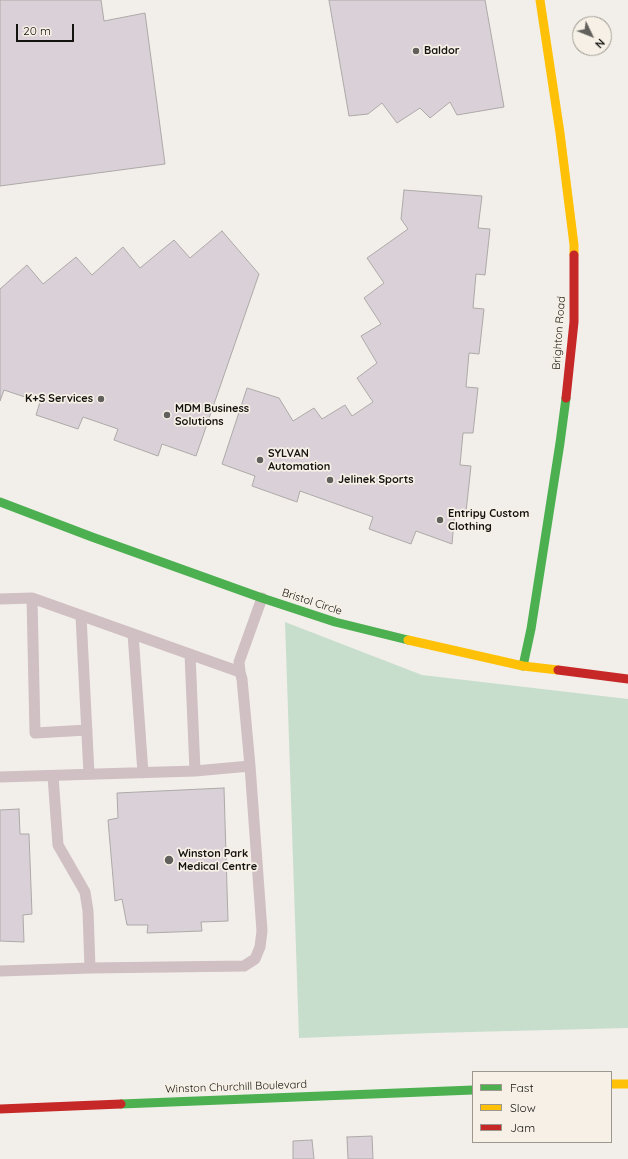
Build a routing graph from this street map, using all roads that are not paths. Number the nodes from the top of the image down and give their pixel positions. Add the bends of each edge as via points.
1 (540, 0) edge
2 (0, 502) edge
3 (32, 598) junction
4 (262, 598) junction
5 (0, 599) edge
6 (81, 616) junction
7 (133, 634) junction
8 (190, 654) junction
9 (523, 666) junction
10 (240, 672) junction
11 (628, 679) edge
12 (87, 730) junction
13 (250, 766) junction
14 (195, 771) junction
15 (143, 773) junction
16 (89, 774) junction
17 (53, 776) junction
18 (0, 777) edge
19 (90, 968) junction
20 (0, 972) edge
21 (612, 1084) edge
22 (628, 1084) edge
23 (472, 1090) edge
24 (0, 1109) edge

1 - 9 street, Brighton Road via 574,244 574,322 560,443
2 - 4 street, Bristol Circle
3 - 5 lane
3 - 6 lane
3 - 12 lane via 35,733
4 - 9 street, Bristol Circle via 335,622
4 - 10 lane via 239,662
6 - 7 lane
6 - 12 lane
7 - 8 lane
7 - 15 lane
8 - 10 lane
8 - 14 lane
9 - 11 street, Bristol Circle
10 - 13 lane
12 - 16 lane
13 - 14 lane
13 - 19 lane via 262,931 255,959 244,966
14 - 15 lane
15 - 16 lane
16 - 17 lane
17 - 18 lane
17 - 19 lane via 58,845 85,892
19 - 20 lane
21 - 22 street
23 - 24 street, Winston Churchill Boulevard

